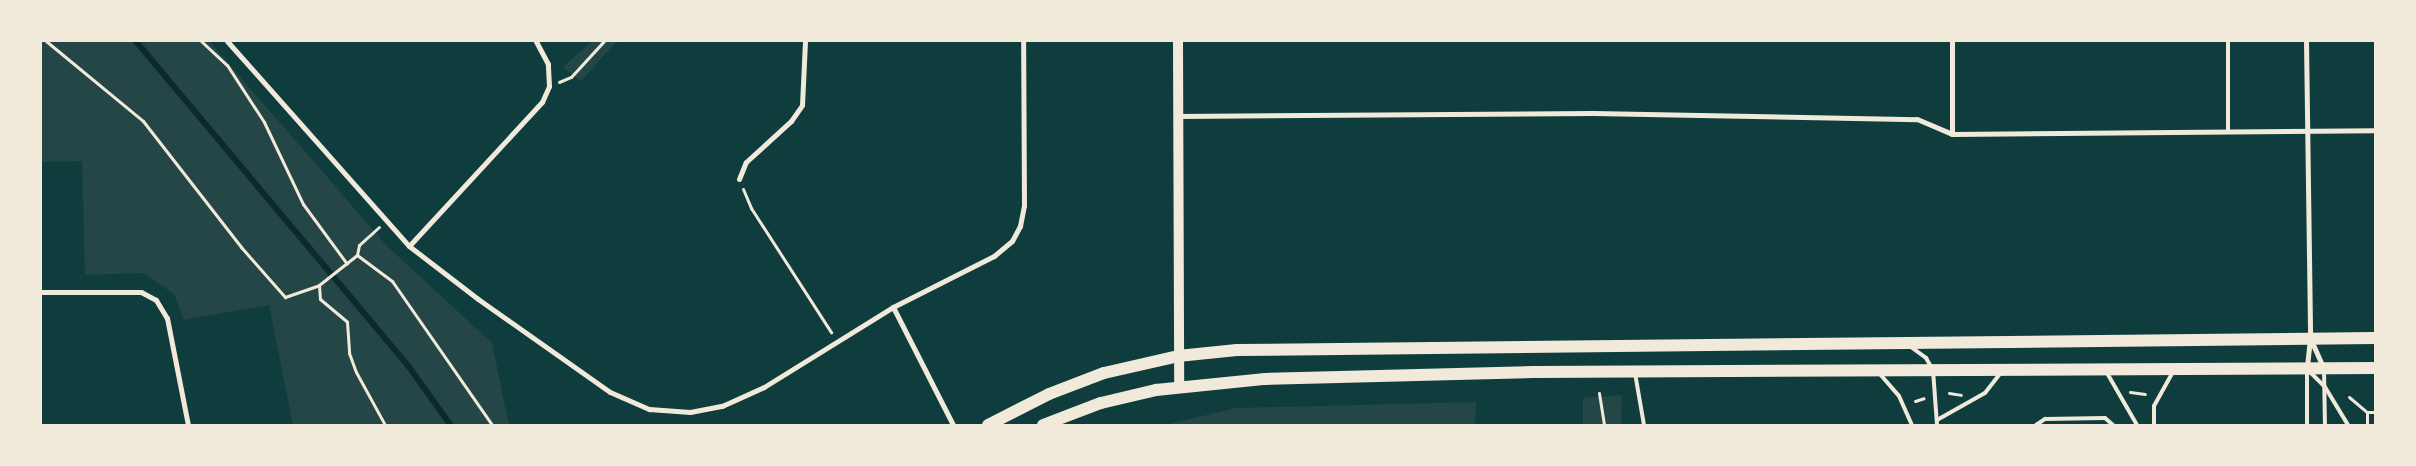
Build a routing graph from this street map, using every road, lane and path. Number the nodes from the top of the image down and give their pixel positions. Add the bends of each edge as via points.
1 (46, 41) edge
2 (201, 41) edge
3 (227, 41) edge
4 (536, 41) edge
5 (604, 41) edge
6 (805, 41) edge
7 (1023, 41) edge
8 (1178, 41) edge
9 (1952, 41) edge
10 (2228, 41) edge
11 (2306, 41) edge
12 (548, 86) junction
13 (1178, 116) junction
14 (2307, 130) junction
15 (2375, 130) edge
16 (2228, 131) junction
17 (1952, 134) junction
18 (739, 179) joint
19 (384, 221) junction
20 (409, 246) junction
21 (357, 255) junction
22 (347, 264) junction
23 (319, 285) junction
24 (41, 292) edge
25 (893, 307) junction
26 (2310, 338) junction
27 (2375, 338) edge
28 (838, 342) junction
29 (1908, 344) junction
30 (1178, 356) junction
31 (2324, 368) junction
32 (2375, 368) edge
33 (2175, 369) junction
34 (2306, 369) junction
35 (1933, 370) junction
36 (2003, 370) junction
37 (2104, 370) junction
38 (1877, 371) junction
39 (1635, 372) junction
40 (1179, 386) junction
41 (2325, 387) junction
42 (2130, 392) dead end
43 (1599, 393) dead end
44 (1949, 393) dead end
45 (2145, 394) dead end
46 (1962, 396) dead end
47 (1927, 397) dead end
48 (2349, 397) dead end
49 (1915, 401) dead end
50 (2367, 412) junction
51 (2375, 412) edge
52 (1937, 423) edge
53 (188, 425) edge
54 (385, 425) edge
55 (492, 425) edge
56 (953, 425) edge
57 (988, 425) edge
58 (1043, 425) edge
59 (1604, 425) edge
60 (1644, 425) edge
61 (1912, 425) edge
62 (2036, 425) edge
63 (2113, 425) edge
64 (2137, 425) edge
65 (2154, 425) edge
66 (2307, 425) edge
67 (2325, 425) edge
68 (2348, 425) edge
69 (2368, 425) edge

1 - 23 path via 143,121 241,247 286,297
2 - 22 path via 227,65 264,122 303,204
3 - 19 street
4 - 12 street via 548,64
5 - 12 path via 572,77
6 - 18 street via 802,105 792,121 746,162
7 - 25 street via 1024,205 1020,226 1012,241 994,256
8 - 13 main road
9 - 17 street
10 - 16 lane
11 - 14 street
12 - 20 street via 542,102
13 - 17 street via 1593,114 1917,119
13 - 30 main road
14 - 15 street
14 - 16 street
14 - 26 street
16 - 17 street
18 - 28 path via 751,208
19 - 20 street
19 - 21 path via 359,245
20 - 28 street via 610,392 649,409 690,412 722,406 764,388
21 - 22 path
21 - 55 path via 392,281
22 - 23 path
23 - 54 path via 320,299 347,322 349,353 356,372
24 - 53 street via 141,292 156,300 167,318
25 - 28 street
25 - 56 street
26 - 27 main road
26 - 29 main road
26 - 31 street
26 - 34 street
29 - 30 main road via 1264,350
29 - 35 lane via 1930,362
30 - 40 main road
30 - 57 main road via 1076,383
31 - 32 main road
31 - 34 main road
31 - 41 lane
33 - 34 main road
33 - 37 main road
33 - 65 lane via 2161,388 2154,406
34 - 41 lane
34 - 66 lane
35 - 36 main road
35 - 38 main road
35 - 52 lane
36 - 37 main road
36 - 52 lane via 1985,394
37 - 64 lane via 2127,402
38 - 39 main road
38 - 61 lane via 1899,396
39 - 40 main road via 1266,379
39 - 60 lane
40 - 58 main road via 1101,403
41 - 67 lane
41 - 68 lane
42 - 45 path
43 - 59 path
44 - 46 path
47 - 49 path
48 - 50 path
50 - 51 path
50 - 69 path
62 - 63 lane via 2045,419 2105,418

